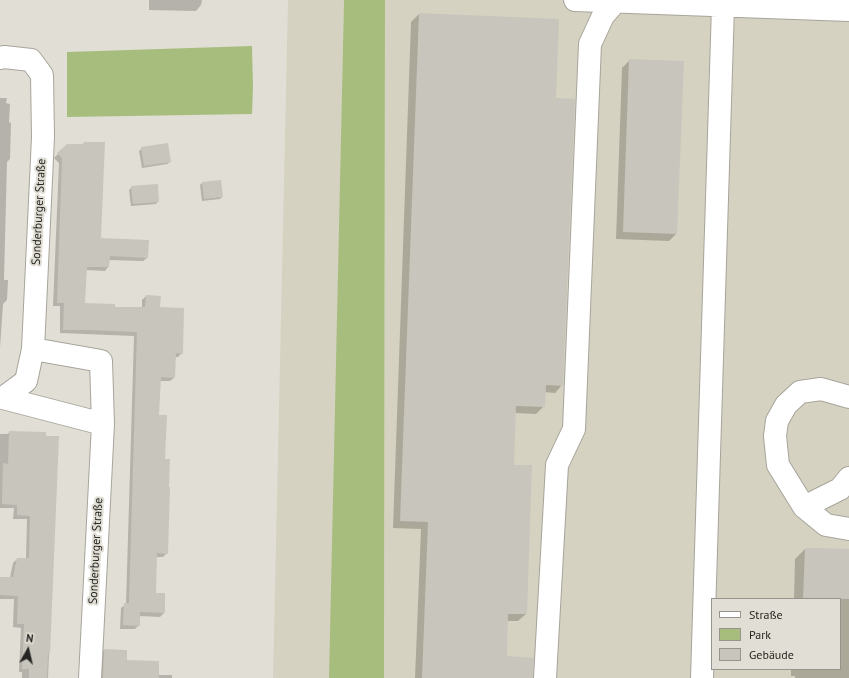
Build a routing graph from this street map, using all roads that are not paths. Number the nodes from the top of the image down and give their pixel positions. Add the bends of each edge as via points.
1 (575, 0) edge
2 (615, 2) junction
3 (723, 6) junction
4 (849, 10) edge
5 (0, 58) edge
6 (33, 349) junction
7 (849, 397) edge
8 (1, 399) edge
9 (103, 424) junction
10 (849, 478) edge
11 (804, 507) junction
12 (849, 529) edge
13 (90, 678) edge
14 (545, 678) edge
15 (702, 678) edge

1 - 2 street
2 - 3 street
2 - 14 street via 603,16 590,44 574,429 557,465
3 - 4 street
3 - 15 street
5 - 6 street, Sonderburger Straße via 31,60 42,75 43,137
6 - 8 street, Sonderburger Straße via 26,381
6 - 9 street, Sonderburger Straße via 101,360
7 - 11 street via 820,389 800,392 786,405 777,421 774,436 778,465
8 - 9 street, Sonderburger Straße
9 - 13 street, Sonderburger Straße
10 - 11 street via 840,489
11 - 12 street via 826,525

